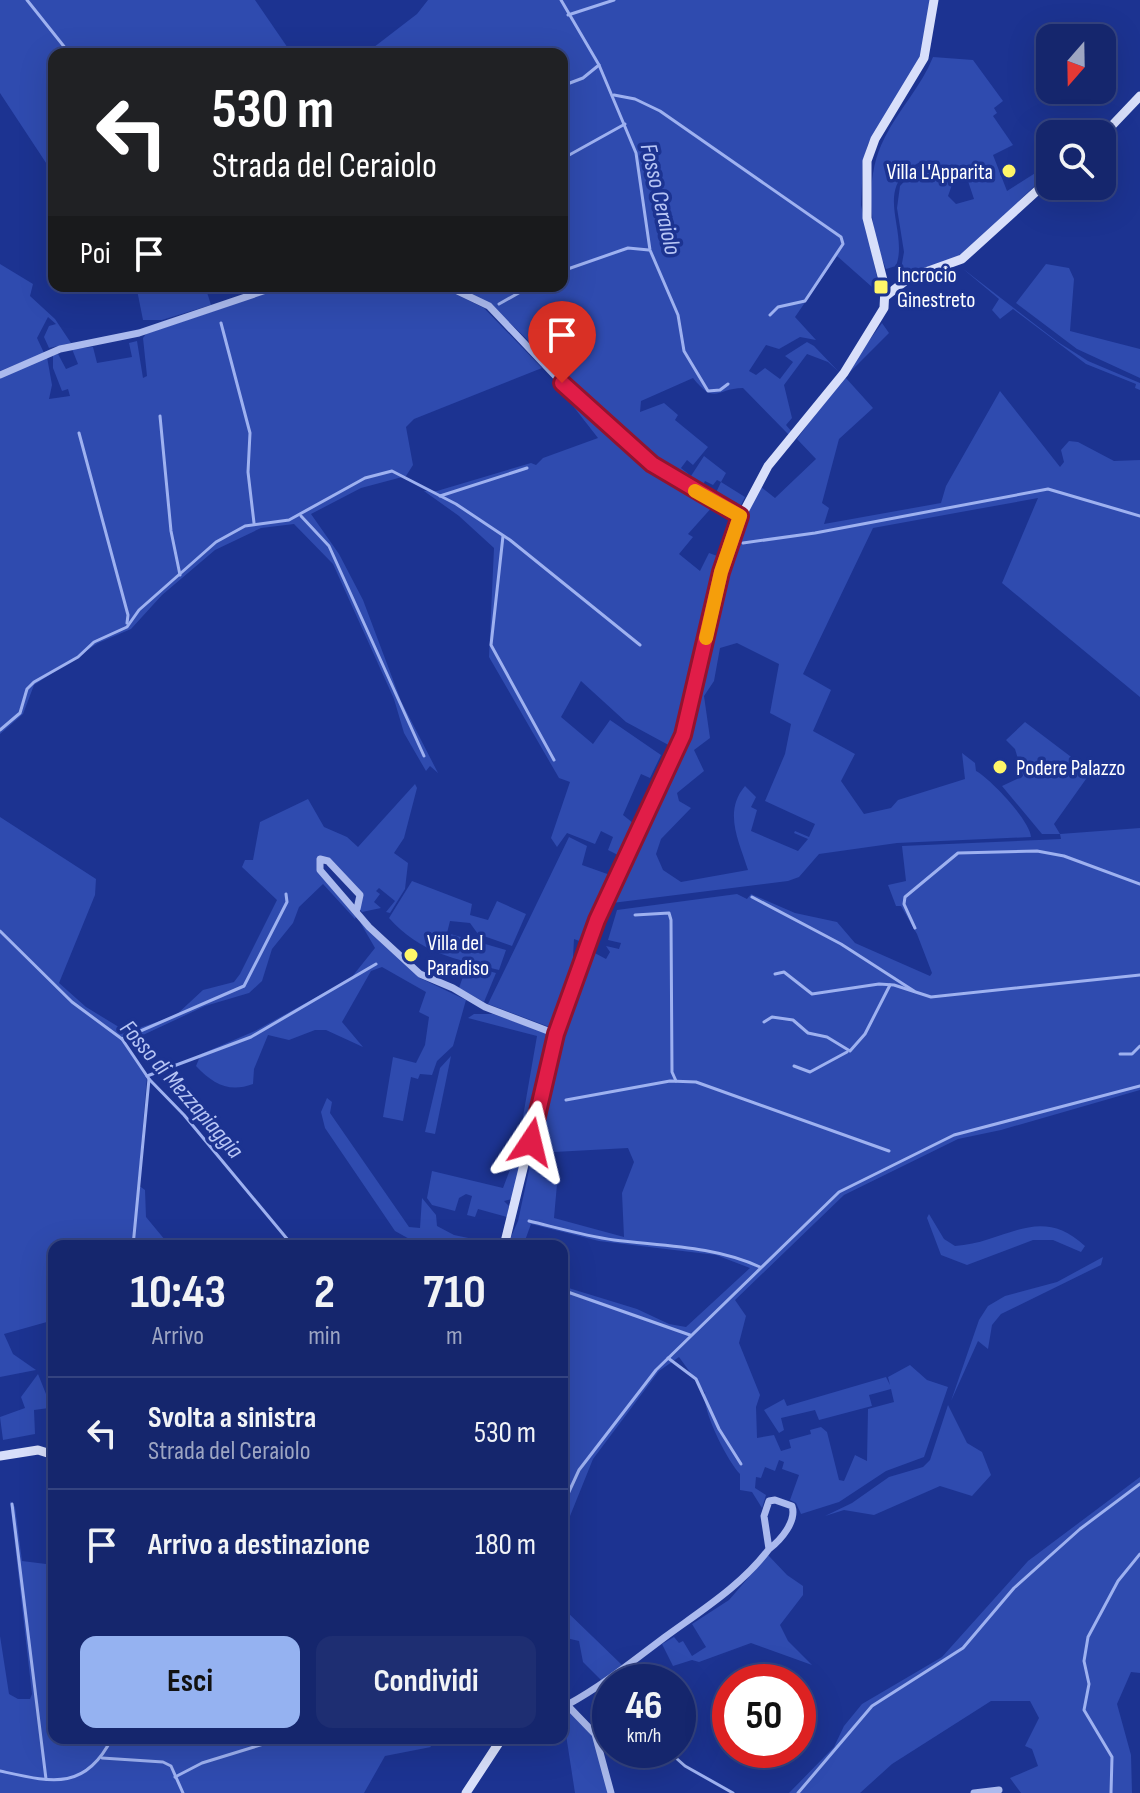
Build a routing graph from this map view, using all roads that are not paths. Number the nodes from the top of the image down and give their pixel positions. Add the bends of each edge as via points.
1 (934, 0) edge
2 (1140, 96) edge
3 (1116, 121) edge
4 (1036, 192) edge
5 (260, 292) edge
6 (460, 292) edge
7 (886, 296) junction
8 (0, 375) edge
9 (740, 516) junction
10 (357, 909) junction
11 (556, 1034) junction
12 (505, 1240) edge
13 (48, 1453) edge
14 (0, 1456) edge
15 (769, 1549) junction
16 (568, 1704) edge
17 (568, 1709) edge
18 (498, 1744) edge
19 (999, 1790) dead end
20 (466, 1793) edge
21 (611, 1793) edge
22 (974, 1793) edge

1 - 7 main road via 926,53 875,139 866,166 869,231
2 - 3 main road
4 - 7 main road via 962,259 912,276
5 - 8 street via 139,333 49,353
6 - 9 street via 489,306 581,403 652,464
7 - 9 main road via 859,351 768,466
9 - 11 main road via 721,572 683,735 605,900
10 - 10 street via 320,870 320,859 360,895
10 - 11 street via 420,974
11 - 12 main road
13 - 14 main road
15 - 15 street via 764,1516 769,1501 775,1500 792,1506 794,1512
15 - 16 street via 724,1596
17 - 21 street via 595,1734
18 - 20 main road
19 - 22 street

